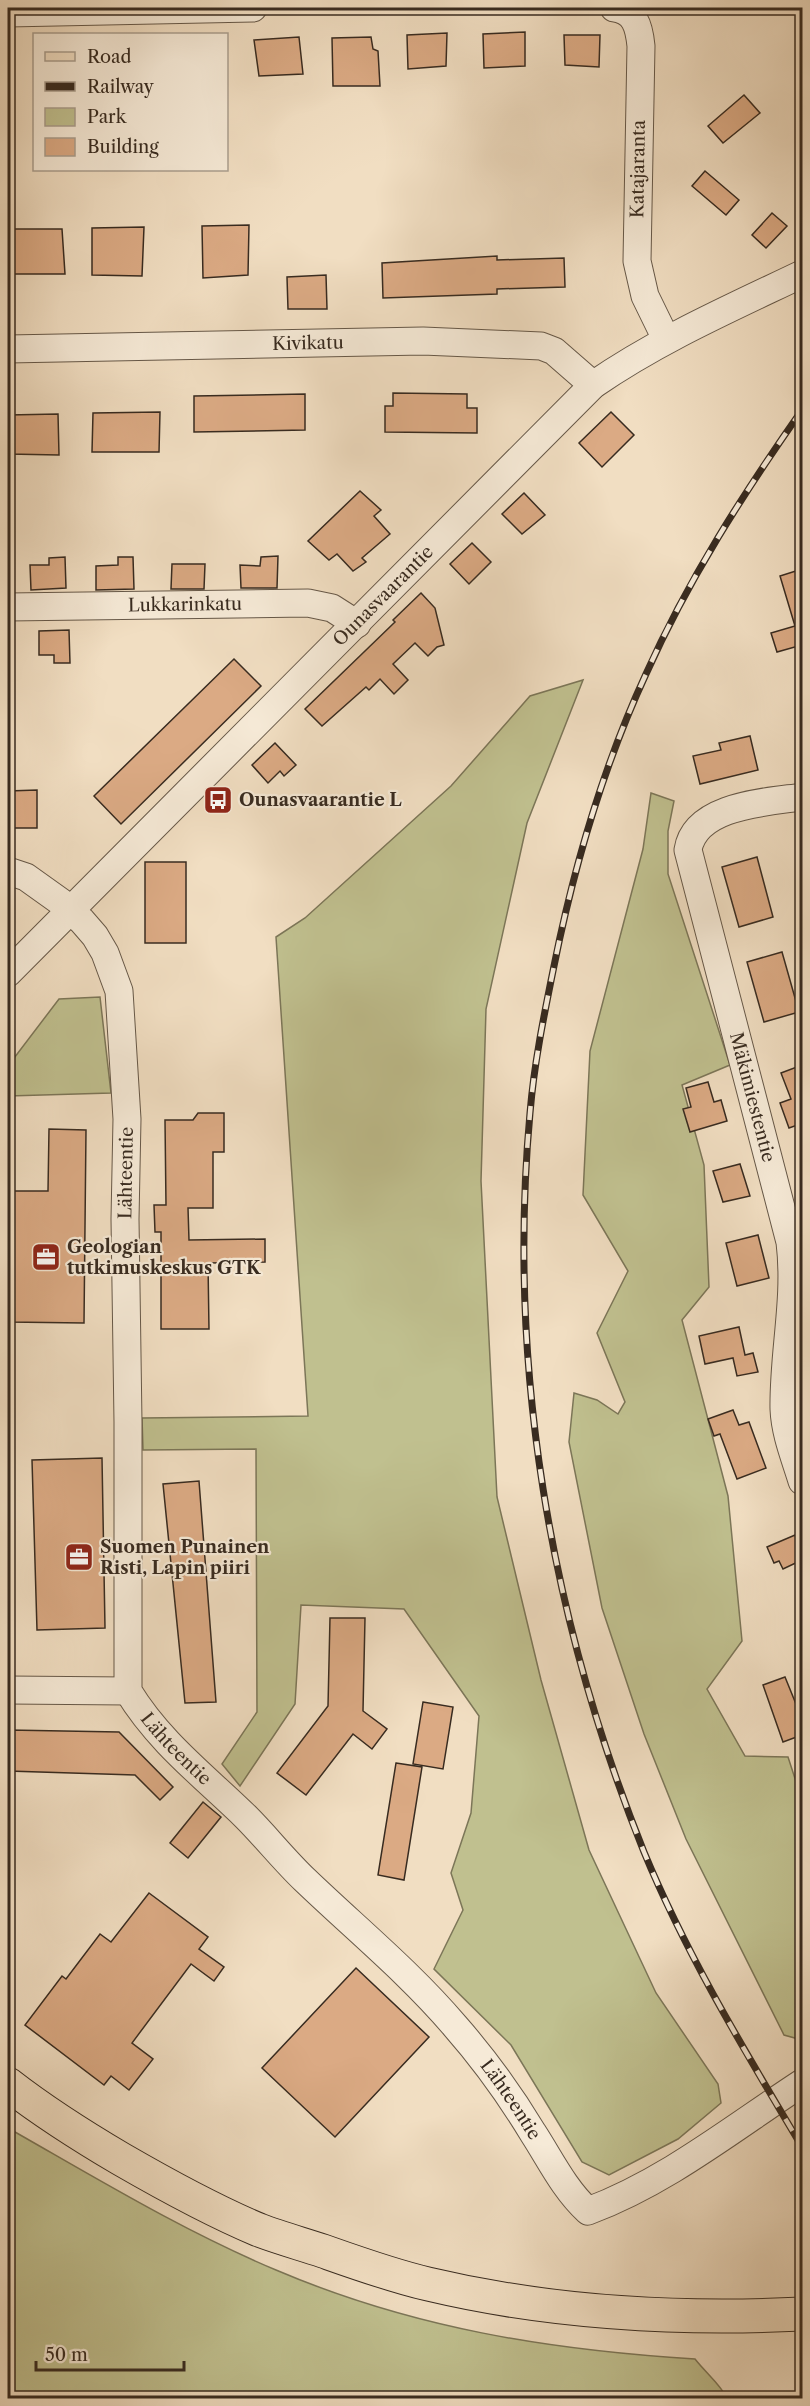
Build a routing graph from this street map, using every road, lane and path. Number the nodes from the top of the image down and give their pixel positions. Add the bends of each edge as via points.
1 (253, 8) edge
2 (614, 8) edge
3 (8, 13) edge
4 (802, 274) edge
5 (666, 339) junction
6 (8, 350) edge
7 (593, 385) junction
8 (8, 607) edge
9 (357, 624) junction
10 (802, 797) edge
11 (8, 871) edge
12 (70, 911) junction
13 (8, 973) edge
14 (802, 1481) edge
15 (8, 1690) edge
16 (128, 1691) junction
17 (802, 2083) edge
18 (8, 2084) edge
19 (802, 2314) edge

1 - 3 street
2 - 5 street, Katajaranta via 624,9 639,28 637,261 645,296
4 - 5 street, Ounasvaarantie
5 - 7 street, Ounasvaarantie
6 - 7 street, Kivikatu via 423,341 541,346 554,351
7 - 9 street, Ounasvaarantie
8 - 9 street, Lukkarinkatu via 308,603 332,608
9 - 12 street, Ounasvaarantie
10 - 14 street, Mäkimiestentie via 721,813 703,823 690,840 688,850 790,1242 794,1272 784,1410
11 - 12 street, Lähteentie via 26,877
12 - 13 street, Ounasvaarantie
12 - 16 street, Lähteentie via 95,936 105,953 119,991 121,1015 127,1119 124,1219
15 - 16 street
16 - 17 street, Lähteentie via 172,1749 245,1816 302,1877 455,2025 520,2112 566,2187 588,2211 634,2191
18 - 19 main road via 39,2109 102,2148 208,2206 259,2230 426,2284 569,2308 663,2316

